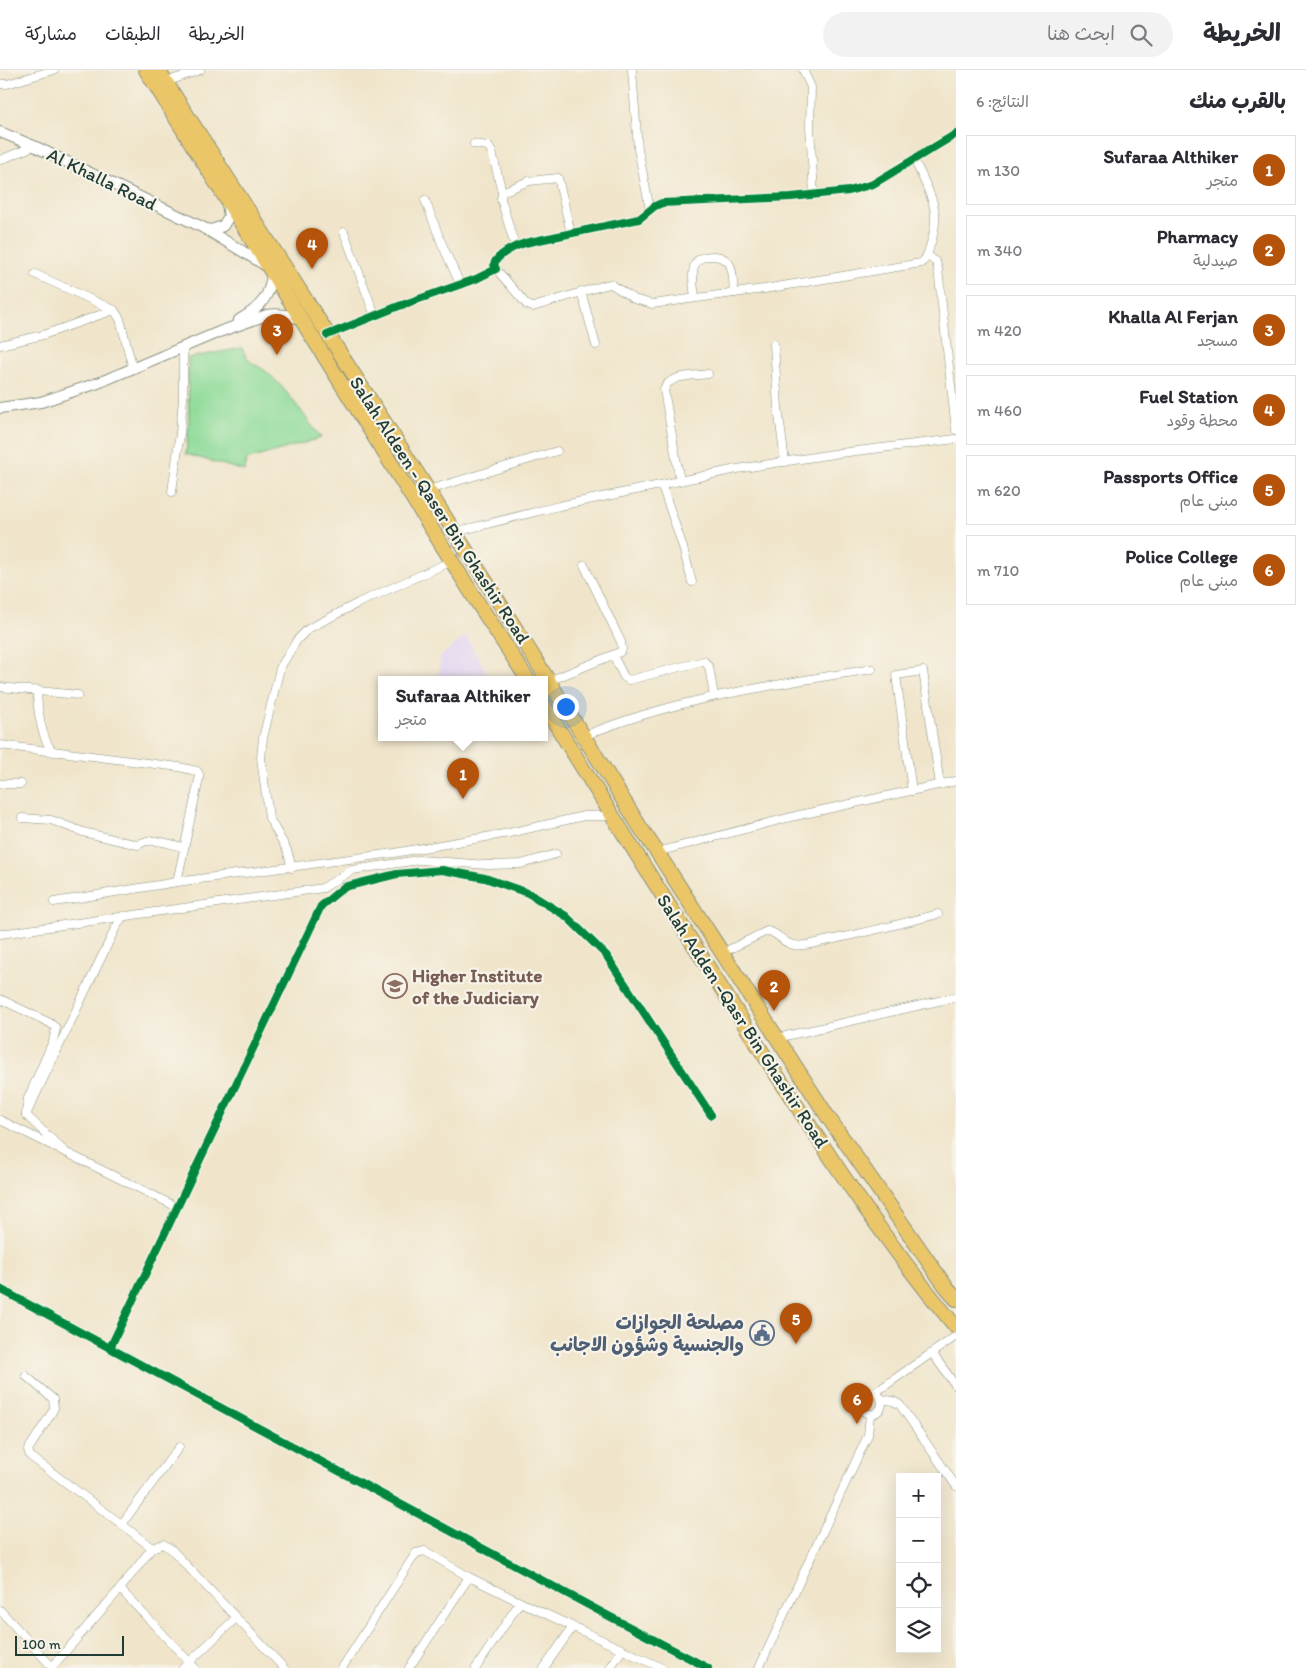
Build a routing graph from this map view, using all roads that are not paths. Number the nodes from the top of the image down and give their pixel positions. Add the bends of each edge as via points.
1 (54, 70) edge
2 (146, 70) edge
3 (200, 70) edge
4 (632, 70) edge
5 (803, 70) edge
6 (162, 76) edge
7 (0, 84) edge
8 (0, 132) edge
9 (956, 134) edge
10 (474, 144) dead end
11 (34, 146) junction
12 (0, 160) edge
13 (914, 160) junction
14 (502, 192) junction
15 (814, 194) junction
16 (226, 200) junction
17 (425, 200) dead end
18 (650, 210) junction
19 (204, 228) junction
20 (344, 232) dead end
21 (571, 233) junction
22 (515, 246) junction
23 (927, 256) junction
24 (271, 269) junction
25 (496, 269) junction
26 (34, 274) dead end
27 (460, 284) junction
28 (581, 291) junction
29 (734, 293) junction
30 (695, 298) junction
31 (114, 310) junction
32 (375, 316) junction
33 (303, 321) junction
34 (219, 332) junction
35 (327, 335) junction
36 (596, 344) dead end
37 (774, 344) dead end
38 (0, 345) edge
39 (183, 349) junction
40 (133, 369) junction
41 (708, 374) dead end
42 (0, 408) edge
43 (956, 430) edge
44 (956, 439) edge
45 (557, 451) dead end
46 (785, 462) junction
47 (680, 482) junction
48 (662, 486) junction
49 (428, 490) junction
50 (172, 492) dead end
51 (455, 532) junction
52 (452, 561) junction
53 (584, 565) dead end
54 (692, 582) dead end
55 (613, 655) junction
56 (872, 669) dead end
57 (525, 676) edge
58 (546, 676) edge
59 (549, 681) joint
60 (0, 687) edge
61 (37, 690) junction
62 (78, 695) dead end
63 (714, 696) junction
64 (548, 711) edge
65 (584, 736) junction
66 (0, 745) edge
67 (55, 752) junction
68 (956, 781) edge
69 (0, 784) edge
70 (21, 784) dead end
71 (940, 784) junction
72 (912, 791) junction
73 (621, 796) junction
74 (610, 812) junction
75 (22, 818) dead end
76 (184, 847) junction
77 (655, 849) junction
78 (556, 854) dead end
79 (638, 858) junction
80 (292, 868) junction
81 (177, 882) junction
82 (54, 902) dead end
83 (938, 914) dead end
84 (123, 916) junction
85 (1, 936) edge
86 (722, 953) junction
87 (956, 998) edge
88 (0, 999) edge
89 (777, 1038) junction
90 (26, 1115) junction
91 (711, 1115) dead end
92 (0, 1120) edge
93 (64, 1151) junction
94 (177, 1207) junction
95 (0, 1289) edge
96 (956, 1299) edge
97 (956, 1328) edge
98 (956, 1336) edge
99 (110, 1348) junction
100 (932, 1353) junction
101 (26, 1376) dead end
102 (956, 1386) edge
103 (876, 1392) junction
104 (882, 1399) junction
105 (870, 1414) junction
106 (179, 1447) dead end
107 (956, 1486) edge
108 (124, 1526) junction
109 (152, 1548) junction
110 (470, 1577) junction
111 (120, 1589) junction
112 (520, 1602) junction
113 (0, 1610) edge
114 (236, 1618) junction
115 (572, 1628) junction
116 (622, 1650) junction
117 (192, 1665) edge
118 (52, 1667) edge
119 (183, 1668) edge
120 (284, 1668) edge
121 (342, 1668) edge
122 (409, 1668) edge
123 (476, 1668) edge
124 (544, 1668) edge
125 (610, 1668) edge
126 (662, 1668) edge
127 (708, 1668) edge
128 (758, 1668) edge

1 - 7 street
2 - 16 highway
3 - 6 street
4 - 18 street via 638,149
5 - 15 street via 811,87
6 - 35 highway, Salah Aldeen - Qaser Bin Ghashir Road
8 - 11 street, Al Khalla Road
9 - 13 street
10 - 14 street via 490,148
11 - 12 street
11 - 19 street, Al Khalla Road
13 - 15 street via 873,184
13 - 23 street via 937,221
14 - 21 street via 528,181 558,178
14 - 22 street via 501,199
15 - 18 street via 668,202
16 - 19 street via 227,222 217,229
16 - 24 highway
17 - 27 street
18 - 21 street via 639,218
19 - 24 street, Al Khalla Road
20 - 32 street
21 - 22 street
22 - 25 street via 495,261
23 - 29 street via 921,263
23 - 43 street via 935,260 938,269
24 - 33 highway
24 - 34 street via 269,290 259,307
25 - 27 street
25 - 28 street via 531,307
26 - 31 street
27 - 32 street
28 - 30 street via 611,284 634,299 652,304
28 - 36 street
29 - 30 street
29 - 30 street via 728,262 722,257 701,257 696,260 693,270
31 - 38 street via 43,336
31 - 40 street via 120,319
32 - 35 street
33 - 34 street via 289,315 274,314
33 - 52 highway
34 - 39 street
35 - 49 highway, Salah Aldeen - Qaser Bin Ghashir Road
37 - 46 street
39 - 40 street
39 - 50 street via 183,398
40 - 42 street via 41,402
41 - 47 street via 672,380 665,386
44 - 46 street
45 - 49 street
46 - 47 street
47 - 48 street
48 - 51 street via 559,506
48 - 54 street
49 - 51 highway, Salah Aldeen - Qaser Bin Ghashir Road
51 - 58 highway, Salah Aldeen - Qaser Bin Ghashir Road
52 - 57 highway
52 - 80 street via 308,628 285,658 262,738 261,758 269,818 287,850
53 - 55 street via 621,642 621,650
55 - 59 street
55 - 63 street via 624,677 629,680 704,661 709,668
56 - 63 street
59 - 65 highway, Salah Aldeen - Qaser Bin Ghashir Road
60 - 61 street
61 - 62 street
61 - 67 street via 38,713 50,749
63 - 65 street via 612,724
64 - 74 highway, Salah Adden -Qasr Bin Ghashir Road
65 - 73 highway, Salah Aldeen - Qaser Bin Ghashir Road
66 - 67 street
67 - 76 street via 197,771 199,779
68 - 71 street
69 - 70 street
71 - 72 street
71 - 72 street via 923,671 896,675
72 - 77 street
73 - 74 highway via 619,808
73 - 77 highway, Salah Aldeen - Qaser Bin Ghashir Road
74 - 79 highway, Salah Adden -Qasr Bin Ghashir Road
74 - 80 street via 509,833
75 - 76 street via 51,820 83,832 138,845 151,841
76 - 81 street
77 - 79 highway via 644,843 640,845
77 - 86 highway, Salah Aldeen - Qaser Bin Ghashir Road
78 - 84 street via 521,864 419,860 352,870 323,888
79 - 97 highway, Salah Adden -Qasr Bin Ghashir Road via 856,1197
80 - 81 street
81 - 82 street
83 - 86 street via 802,945 786,943 768,930
84 - 85 street
84 - 90 street
86 - 89 highway, Salah Aldeen - Qaser Bin Ghashir Road
87 - 89 street
88 - 90 street via 56,1028 28,1098
89 - 96 highway, Salah Aldeen - Qaser Bin Ghashir Road via 828,1117
90 - 93 street
91 - 94 street via 606,955 566,916 524,892 485,878 442,870 397,874 344,887 321,906
92 - 93 street
93 - 94 street
94 - 99 street
95 - 99 street
98 - 100 street
99 - 127 street
100 - 102 street
100 - 103 street
101 - 108 street via 53,1399 54,1408 28,1450 30,1456
103 - 104 street
103 - 105 street via 867,1392 861,1398 860,1407
104 - 105 street via 881,1408
104 - 107 street via 900,1405
105 - 128 street via 868,1435
106 - 108 street via 127,1516
108 - 109 street
109 - 111 street
109 - 114 street via 162,1544 171,1549
110 - 112 street
110 - 121 street via 425,1551 416,1553
110 - 122 street
111 - 117 street
111 - 118 street
112 - 115 street
112 - 123 street
113 - 118 street
114 - 117 street
114 - 120 street
115 - 116 street
115 - 124 street
116 - 125 street
116 - 126 street
117 - 119 street

